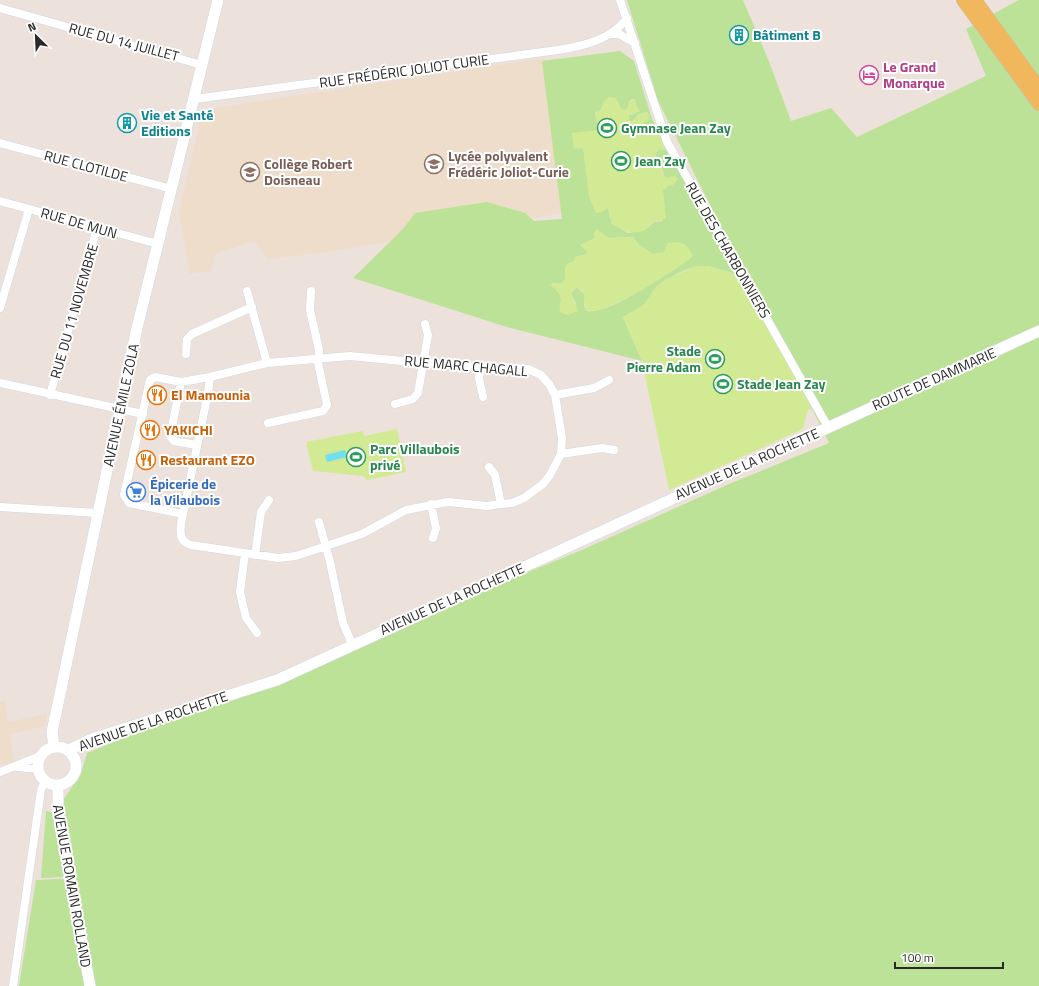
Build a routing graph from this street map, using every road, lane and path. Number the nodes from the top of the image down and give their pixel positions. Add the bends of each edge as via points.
1 (218, 0) edge
2 (620, 0) edge
3 (967, 0) edge
4 (986, 0) edge
5 (0, 8) edge
6 (627, 18) junction
7 (993, 25) junction
8 (611, 34) junction
9 (635, 43) junction
10 (202, 65) junction
11 (1039, 88) edge
12 (195, 99) junction
13 (1039, 104) edge
14 (0, 144) edge
15 (172, 189) junction
16 (0, 201) edge
17 (29, 209) junction
18 (97, 228) junction
19 (158, 244) junction
20 (247, 290) dead end
21 (311, 292) dead end
22 (252, 307) junction
23 (0, 308) edge
24 (424, 324) dead end
25 (1039, 331) edge
26 (186, 354) dead end
27 (318, 358) junction
28 (267, 363) junction
29 (424, 363) junction
30 (481, 366) junction
31 (210, 377) junction
32 (609, 380) dead end
33 (181, 382) junction
34 (0, 383) edge
35 (50, 394) junction
36 (555, 395) junction
37 (483, 398) dead end
38 (395, 404) dead end
39 (120, 409) junction
40 (143, 414) junction
41 (268, 423) dead end
42 (828, 428) junction
43 (197, 445) junction
44 (614, 450) dead end
45 (561, 454) junction
46 (489, 467) dead end
47 (269, 500) dead end
48 (431, 504) junction
49 (501, 504) junction
50 (0, 507) edge
51 (97, 513) junction
52 (183, 514) junction
53 (319, 522) dead end
54 (433, 538) dead end
55 (326, 546) junction
56 (245, 553) junction
57 (255, 555) junction
58 (256, 633) dead end
59 (352, 644) junction
60 (54, 747) junction
61 (70, 752) junction
62 (40, 756) junction
63 (16, 767) junction
64 (38, 769) junction
65 (0, 772) edge
66 (45, 781) junction
67 (58, 785) junction
68 (13, 986) edge
69 (90, 986) edge

1 - 10 main road, AVENUE ÉMILE ZOLA
2 - 6 street, RUE DES CHARBONNIERS
3 - 7 main road
3 - 13 main road
4 - 7 main road
5 - 10 street, RUE DU 14 JUILLET
6 - 8 street, RUE FRÉDÉRIC JOLIOT CURIE via 621,27
6 - 9 street, RUE DES CHARBONNIERS
7 - 11 main road
8 - 9 street via 619,34
8 - 12 street, RUE FRÉDÉRIC JOLIOT CURIE via 590,43 558,50
9 - 42 street, RUE DES CHARBONNIERS via 667,142
10 - 12 main road, AVENUE ÉMILE ZOLA
12 - 15 main road, AVENUE ÉMILE ZOLA
14 - 15 street, RUE CLOTILDE
15 - 19 main road, AVENUE ÉMILE ZOLA
16 - 17 street, RUE DE MUN
17 - 18 street, RUE DE MUN
17 - 23 street
18 - 19 street, RUE DE MUN
18 - 35 street, RUE DU 11 NOVEMBRE
19 - 39 main road, AVENUE ÉMILE ZOLA
20 - 22 street
21 - 27 street via 310,310 319,350
22 - 26 street via 192,334 187,339
22 - 28 street
24 - 29 street via 428,334
25 - 42 main road, ROUTE DE DAMMARIE
27 - 28 street, RUE MARC CHAGALL
27 - 29 street, RUE MARC CHAGALL via 350,356
27 - 41 street via 327,405 325,409
28 - 31 street, RUE MARC CHAGALL
29 - 30 street, RUE MARC CHAGALL
29 - 38 street via 416,397
30 - 36 street, RUE MARC CHAGALL via 528,369 540,375
30 - 37 street via 479,378
31 - 33 street, RUE MARC CHAGALL
31 - 43 street, RUE MARC CHAGALL
32 - 36 street via 594,388
33 - 40 street, RUE MARC CHAGALL via 156,377 150,380
33 - 43 street via 170,436 174,442
34 - 35 street
35 - 39 street
36 - 45 street, RUE MARC CHAGALL via 561,424
39 - 40 street
39 - 51 main road, AVENUE ÉMILE ZOLA
40 - 52 street via 124,495 128,503
42 - 59 main road, AVENUE DE LA ROCHETTE
43 - 52 street, RUE MARC CHAGALL
44 - 45 street via 602,448
45 - 49 street, RUE MARC CHAGALL via 550,475 539,487 524,498
46 - 49 street via 494,475
47 - 57 street via 261,512
48 - 49 street, RUE MARC CHAGALL
48 - 54 street via 436,528
48 - 55 street, RUE MARC CHAGALL via 406,510 362,534
50 - 51 street
51 - 60 main road, AVENUE ÉMILE ZOLA via 52,732
52 - 56 street, RUE MARC CHAGALL via 180,534 187,544
53 - 55 street
55 - 57 street, RUE MARC CHAGALL via 296,556 278,558
55 - 59 street via 343,623
56 - 57 street, RUE MARC CHAGALL
56 - 58 street via 240,592 246,618
59 - 61 main road, AVENUE DE LA ROCHETTE via 276,680 92,740 73,748
60 - 61 main road via 63,747
60 - 62 main road
61 - 67 main road via 76,764 75,772 70,780
62 - 63 street
62 - 64 main road
63 - 64 street
63 - 65 street
64 - 66 main road
66 - 67 main road
66 - 68 street via 41,790
67 - 69 main road, AVENUE ROMAIN ROLLAND via 60,818

